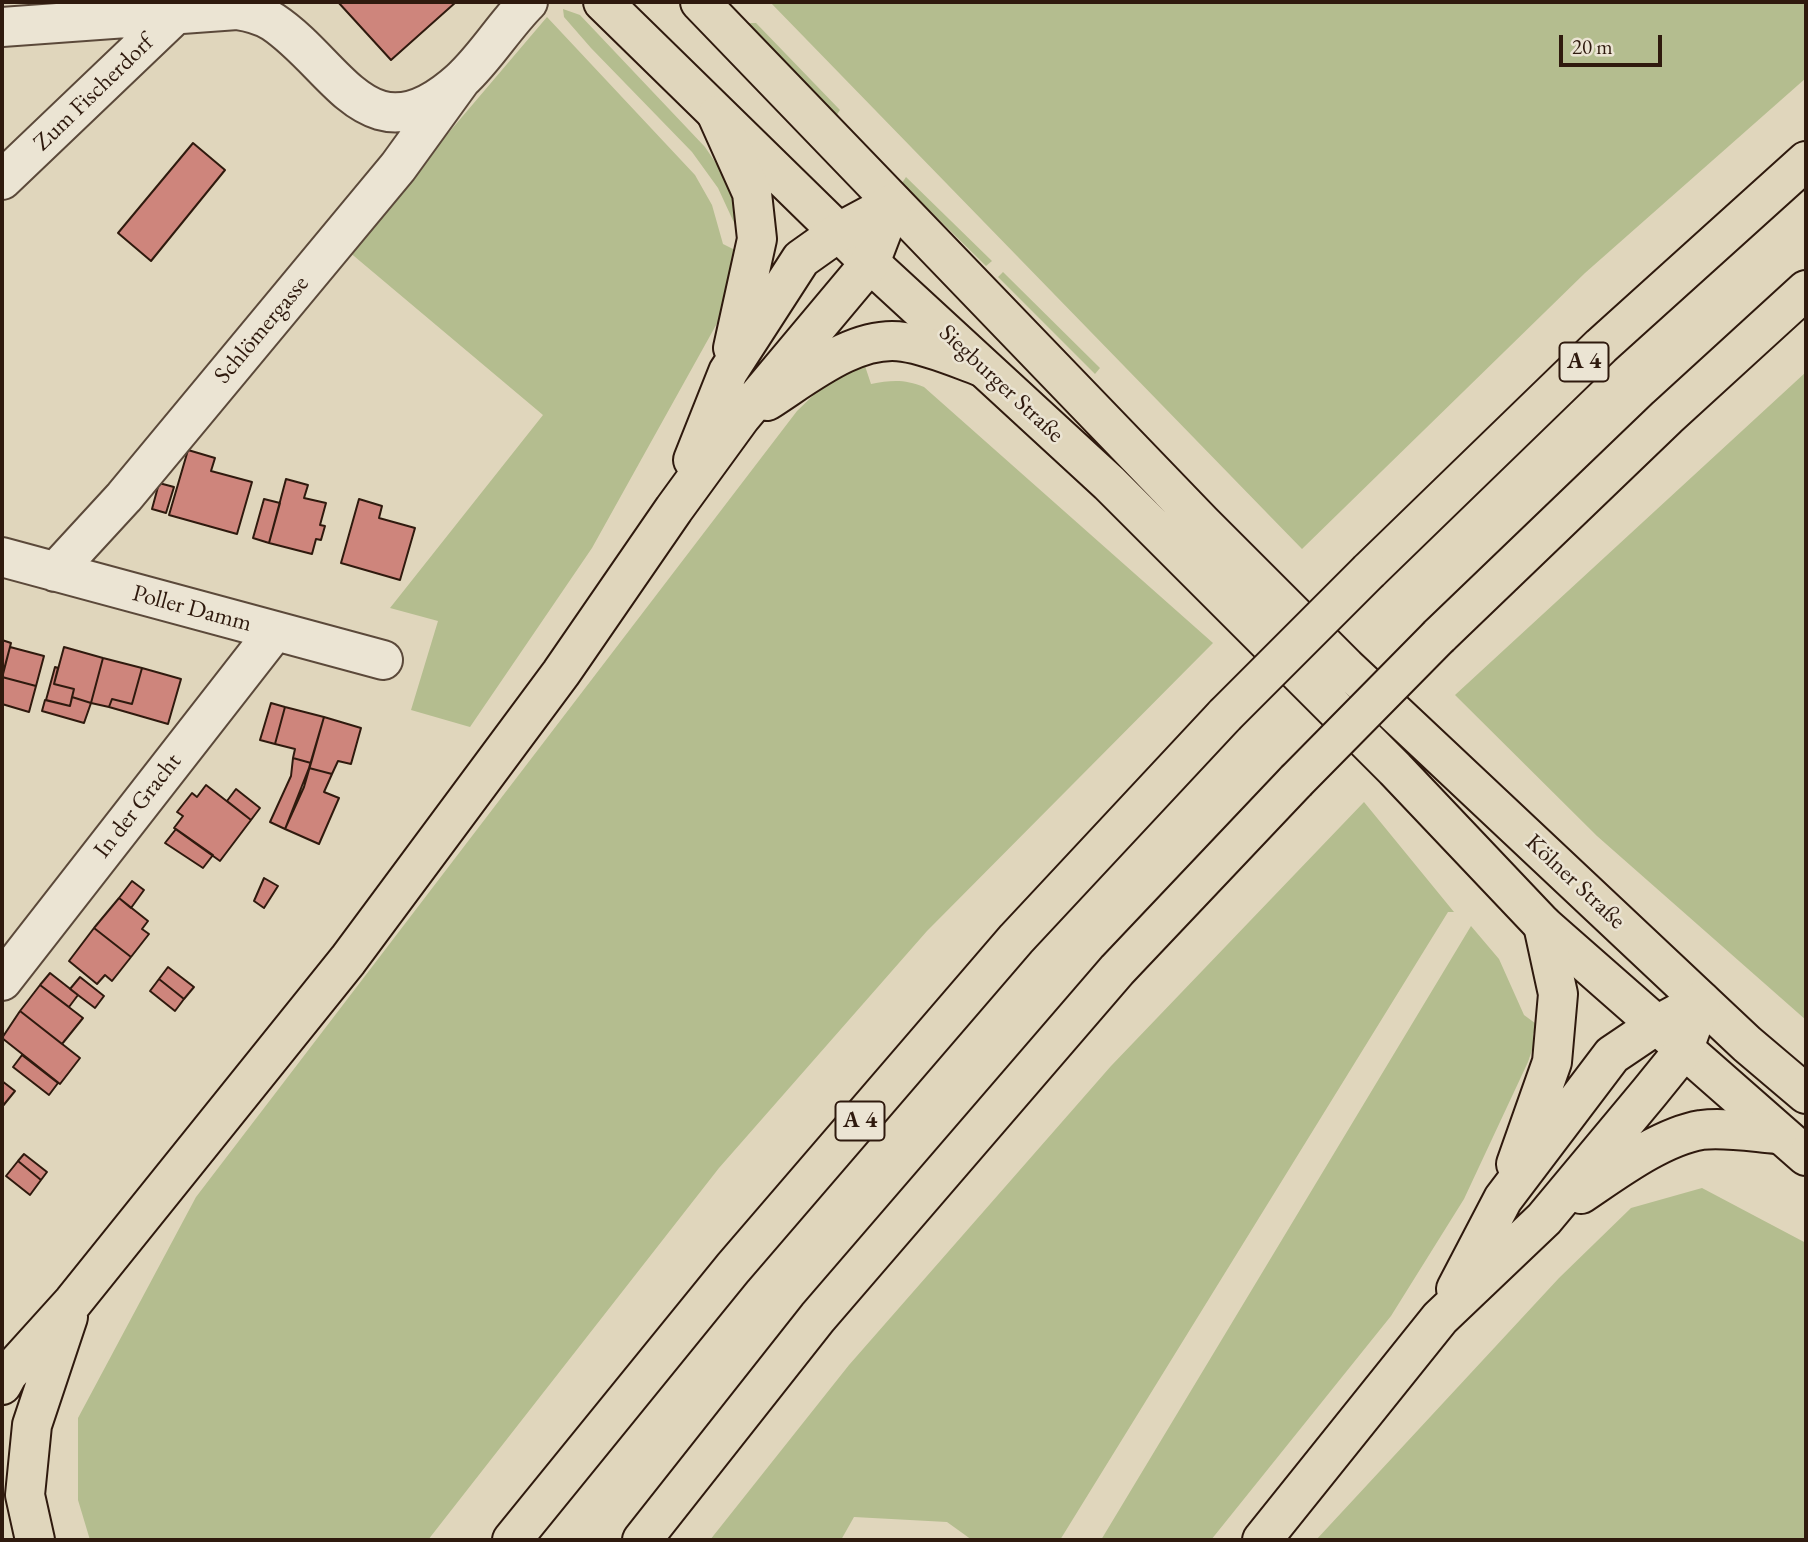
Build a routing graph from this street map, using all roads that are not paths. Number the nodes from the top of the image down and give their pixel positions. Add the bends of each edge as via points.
1 (527, 2) edge
2 (603, 2) edge
3 (700, 2) edge
4 (179, 7) edge
5 (2, 27) edge
6 (461, 80) junction
7 (717, 115) junction
8 (1806, 161) edge
9 (2, 180) edge
10 (893, 203) junction
11 (839, 232) junction
12 (870, 263) junction
13 (1806, 290) edge
14 (982, 367) junction
15 (728, 372) junction
16 (741, 417) junction
17 (674, 509) junction
18 (2, 557) edge
19 (55, 572) junction
20 (275, 631) junction
21 (383, 660) dead end
22 (1346, 667) joint
23 (1395, 769) joint
24 (1543, 925) junction
25 (2, 981) edge
26 (1701, 1000) junction
27 (1669, 1038) junction
28 (1806, 1094) edge
29 (1792, 1145) edge
30 (1503, 1199) junction
31 (1544, 1219) junction
32 (74, 1302) junction
33 (1440, 1318) junction
34 (2, 1385) edge
35 (35, 1540) edge
36 (512, 1540) edge
37 (642, 1540) edge
38 (1262, 1540) edge

1 - 6 street
2 - 7 main road, Siegburger Straße
3 - 10 main road, Siegburger Straße
4 - 5 street
4 - 6 street via 258,14 284,31 344,91 382,110 411,110
4 - 9 street, Zum Fischerdorf
6 - 19 street, Schlömergasse via 398,167 124,496
7 - 11 main road, Siegburger Straße
7 - 15 main road via 752,193 757,239
8 - 36 main road, A 4, bridge via 1601,346 1225,715 1016,939 733,1268
10 - 11 main road
10 - 12 main road
10 - 22 main road, Siegburger Straße
11 - 12 main road, Siegburger Straße
11 - 15 main road via 801,259
12 - 14 main road, Siegburger Straße
12 - 16 main road
13 - 37 main road, bridge via 1439,636 1117,970 818,1317
14 - 16 main road via 902,341 870,344 834,360
14 - 23 main road, Siegburger Straße via 1109,483
15 - 17 main road
16 - 17 main road
17 - 32 main road via 561,674 348,960
18 - 19 street, Poller Damm
19 - 20 street, Poller Damm
20 - 21 street, Poller Damm
20 - 25 street, In der Gracht
22 - 26 main road, Kölner Straße
23 - 24 main road, Kölner Straße
24 - 27 main road, Kölner Straße
24 - 30 main road via 1558,994 1552,1062
26 - 27 main road
26 - 28 main road, Kölner Straße
27 - 29 main road, Kölner Straße
27 - 30 main road via 1612,1055
27 - 31 main road
29 - 31 main road via 1702,1130 1626,1164
30 - 33 main road
31 - 33 main road
32 - 34 main road
32 - 35 main road via 32,1425 25,1495
33 - 38 main road

